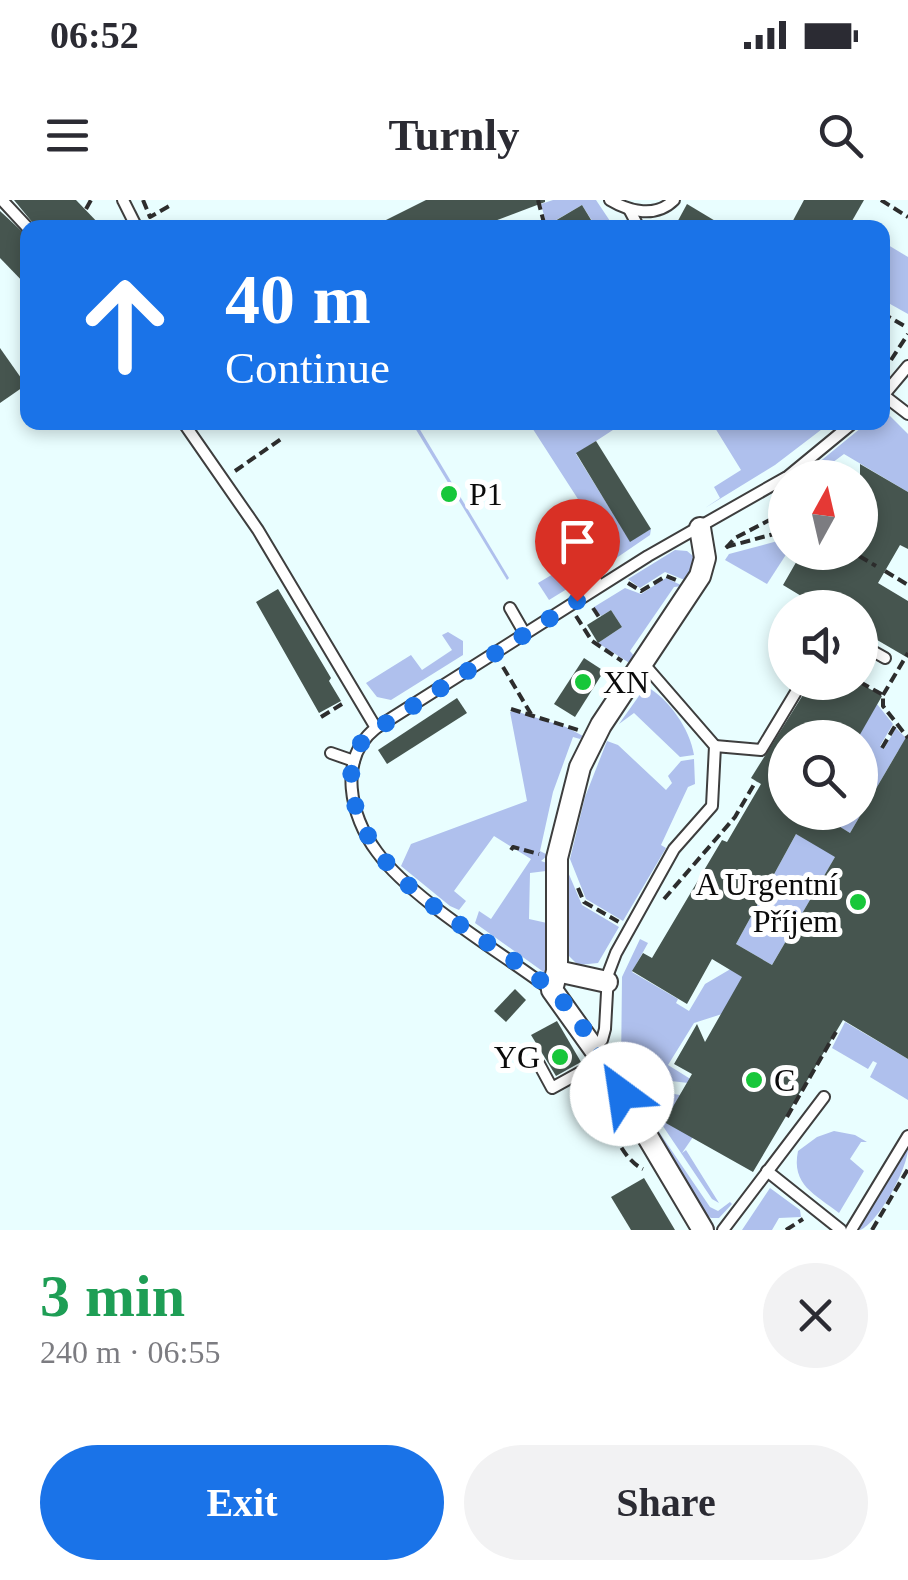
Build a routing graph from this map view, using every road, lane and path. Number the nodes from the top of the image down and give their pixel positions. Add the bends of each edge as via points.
1 (2, 200) edge
2 (92, 200) edge
3 (143, 200) edge
4 (610, 200) edge
5 (674, 200) edge
6 (880, 200) edge
7 (171, 205) dead end
8 (86, 209) dead end
9 (629, 209) junction
10 (908, 217) edge
11 (21, 220) edge
12 (634, 220) edge
13 (908, 331) edge
14 (890, 362) edge
15 (908, 366) edge
16 (890, 388) edge
17 (189, 430) edge
18 (844, 430) edge
19 (281, 439) dead end
20 (807, 460) edge
21 (231, 474) dead end
22 (768, 488) edge
23 (768, 521) edge
24 (700, 528) junction
25 (768, 536) edge
26 (726, 547) junction
27 (719, 562) dead end
28 (588, 568) dead end
29 (885, 572) dead end
30 (626, 581) dead end
31 (685, 584) dead end
32 (908, 585) edge
33 (599, 586) junction
34 (510, 608) dead end
35 (576, 616) dead end
36 (525, 634) junction
37 (878, 654) edge
38 (908, 654) edge
39 (885, 658) dead end
40 (619, 659) dead end
41 (643, 662) junction
42 (500, 664) dead end
43 (878, 692) edge
44 (883, 695) junction
45 (791, 700) edge
46 (512, 708) dead end
47 (531, 714) junction
48 (896, 724) junction
49 (376, 728) junction
50 (584, 733) dead end
51 (908, 738) edge
52 (715, 746) junction
53 (882, 748) dead end
54 (331, 753) dead end
55 (354, 761) junction
56 (756, 781) dead end
57 (663, 901) dead end
58 (606, 915) dead end
59 (616, 920) dead end
60 (555, 981) junction
61 (607, 982) junction
62 (836, 1032) dead end
63 (596, 1058) junction
64 (539, 1064) dead end
65 (824, 1097) dead end
66 (786, 1119) dead end
67 (908, 1136) edge
68 (908, 1169) edge
69 (646, 1170) dead end
70 (767, 1171) junction
71 (703, 1230) edge
72 (723, 1230) edge
73 (841, 1230) edge
74 (850, 1230) edge
75 (872, 1230) edge

1 - 11 lane
2 - 8 path
3 - 7 path via 150,216
4 - 9 lane
5 - 9 lane via 663,210
6 - 10 path
9 - 12 lane
13 - 14 path
15 - 16 lane
17 - 49 lane via 258,530
18 - 20 lane
19 - 21 path
22 - 24 lane
23 - 26 path
24 - 33 lane
24 - 41 street via 700,576
25 - 26 path
26 - 27 path
28 - 33 lane
29 - 32 path
30 - 31 path via 641,591 666,576
33 - 36 lane
34 - 36 lane
35 - 40 path via 592,641
36 - 49 lane
37 - 39 lane
38 - 44 path
41 - 52 lane
41 - 60 street via 592,739 572,793 557,858
42 - 47 path
43 - 44 path
44 - 48 path
45 - 52 lane via 762,750
46 - 47 path
47 - 50 path
48 - 51 path
48 - 53 path
49 - 55 lane
52 - 61 lane via 712,806 674,849 616,953
54 - 55 lane
55 - 60 lane via 353,797 376,852 423,896
56 - 57 path via 735,817
58 - 59 path
60 - 61 street
60 - 63 street
61 - 63 lane via 606,1024
62 - 66 path
63 - 64 lane via 552,1088
63 - 69 path via 596,1093 635,1165
63 - 71 street
65 - 70 lane
67 - 74 lane
68 - 75 path
70 - 72 lane
70 - 73 lane

